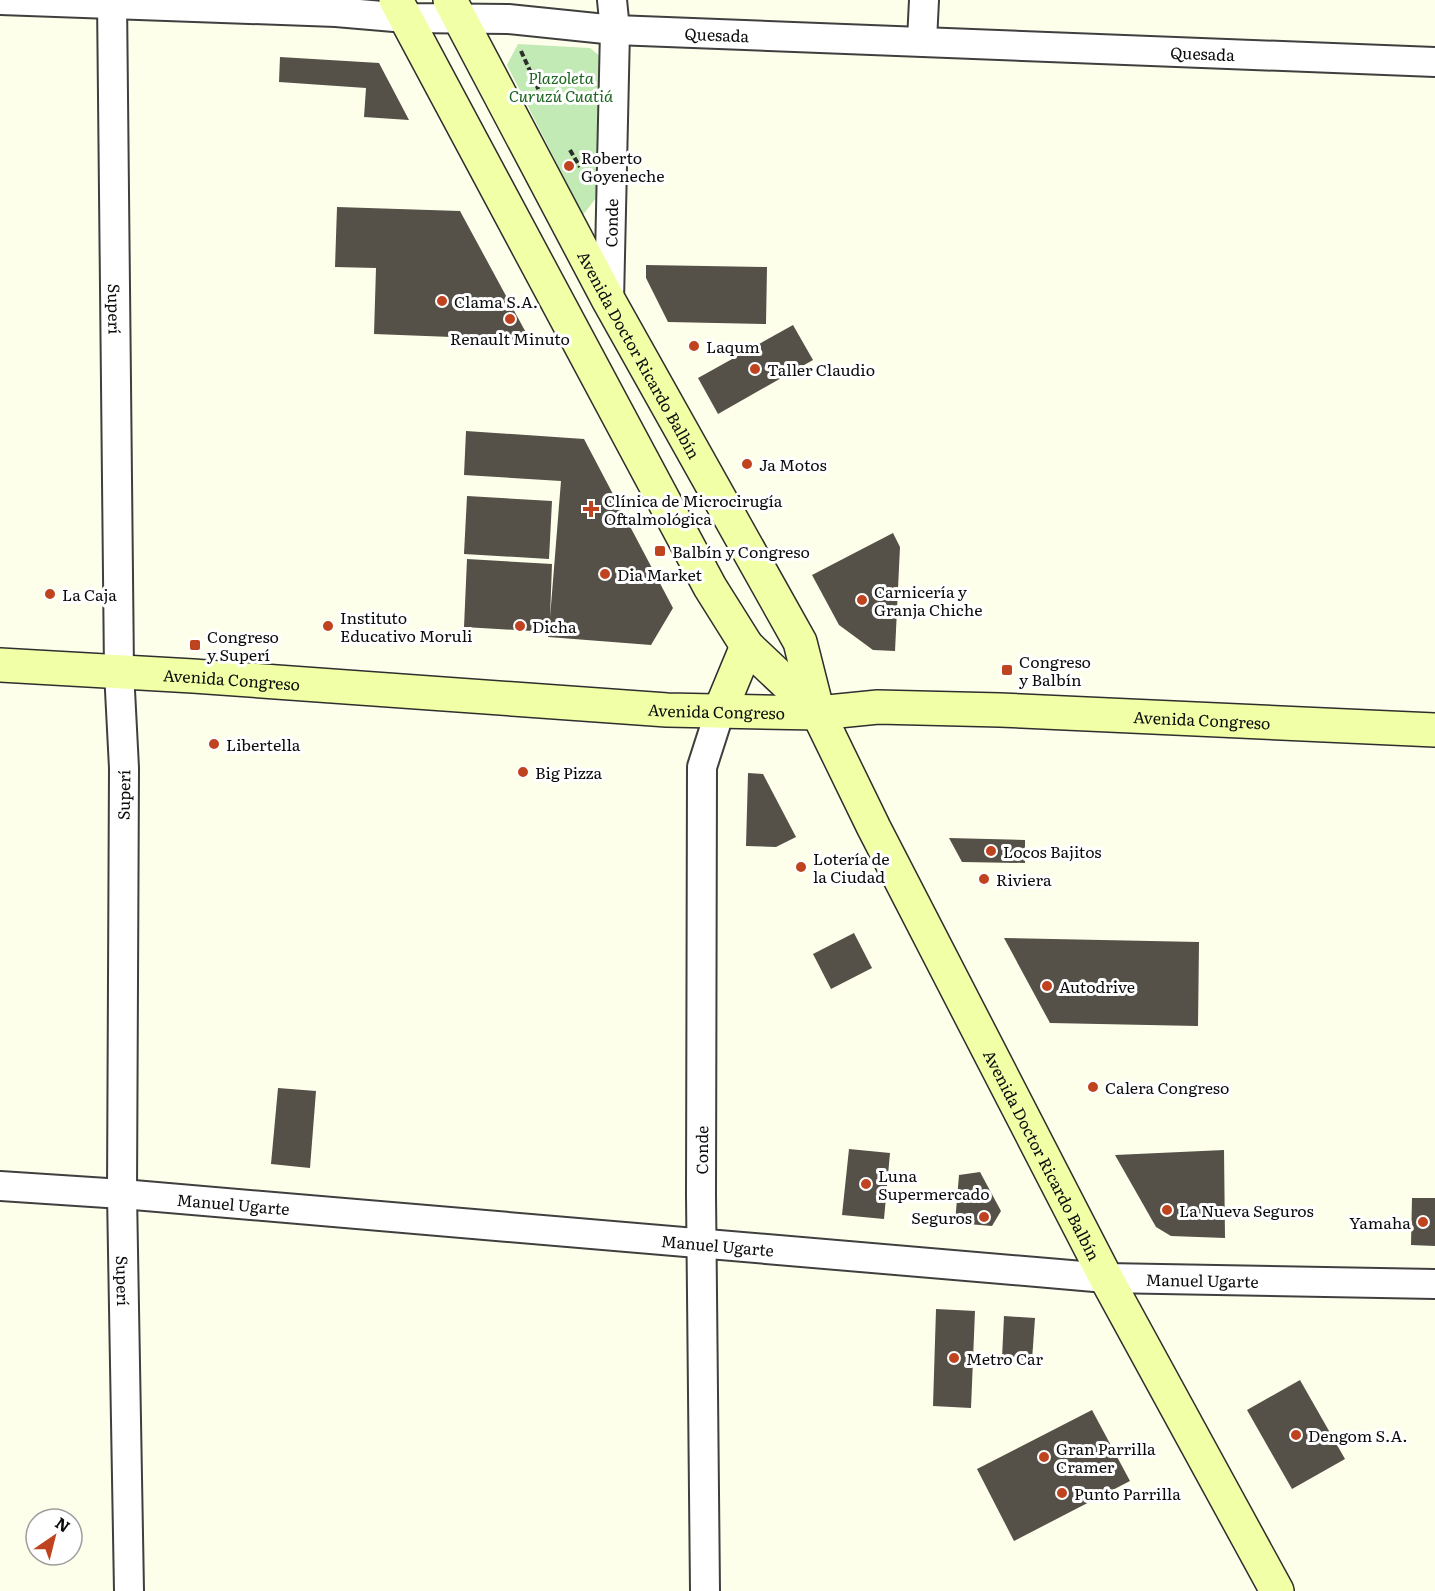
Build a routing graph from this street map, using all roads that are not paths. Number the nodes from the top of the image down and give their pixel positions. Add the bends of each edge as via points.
1 (0, 0) edge
2 (612, 0) edge
3 (924, 0) edge
4 (112, 3) edge
5 (401, 9) edge
6 (455, 10) edge
7 (615, 30) junction
8 (922, 41) junction
9 (1435, 62) edge
10 (609, 301) junction
11 (747, 646) junction
12 (0, 665) edge
13 (119, 671) junction
14 (720, 711) junction
15 (818, 713) junction
16 (1435, 730) edge
17 (0, 1186) edge
18 (122, 1194) junction
19 (702, 1245) junction
20 (1106, 1278) junction
21 (1435, 1284) edge
22 (129, 1591) edge
23 (705, 1591) edge
24 (1277, 1591) edge

1 - 4 street, Quesada
2 - 7 street, Conde
3 - 8 street
4 - 5 street, Quesada via 336,12
4 - 13 street, Superí
5 - 6 street, Quesada
5 - 11 main road, Avenida Doctor Ricardo Balbín via 710,587
6 - 7 street, Quesada via 508,20
6 - 10 main road, Avenida Doctor Ricardo Balbín
7 - 8 street, Quesada
7 - 10 street, Conde
8 - 9 street, Quesada
10 - 15 main road, Avenida Doctor Ricardo Balbín via 800,642
11 - 14 main road
11 - 15 main road, Avenida Doctor Ricardo Balbín
12 - 13 main road, Avenida Congreso
13 - 14 main road, Avenida Congreso
13 - 18 street, Superí via 124,768
14 - 15 main road, Avenida Congreso
14 - 19 street, Conde via 702,766
15 - 16 main road, Avenida Congreso via 878,707 999,710
15 - 20 main road, Avenida Doctor Ricardo Balbín
17 - 18 street, Manuel Ugarte
18 - 19 street, Manuel Ugarte
18 - 22 street, Superí
19 - 20 street, Manuel Ugarte
19 - 23 street, Conde
20 - 21 street, Manuel Ugarte
20 - 24 main road, Avenida Doctor Ricardo Balbín

